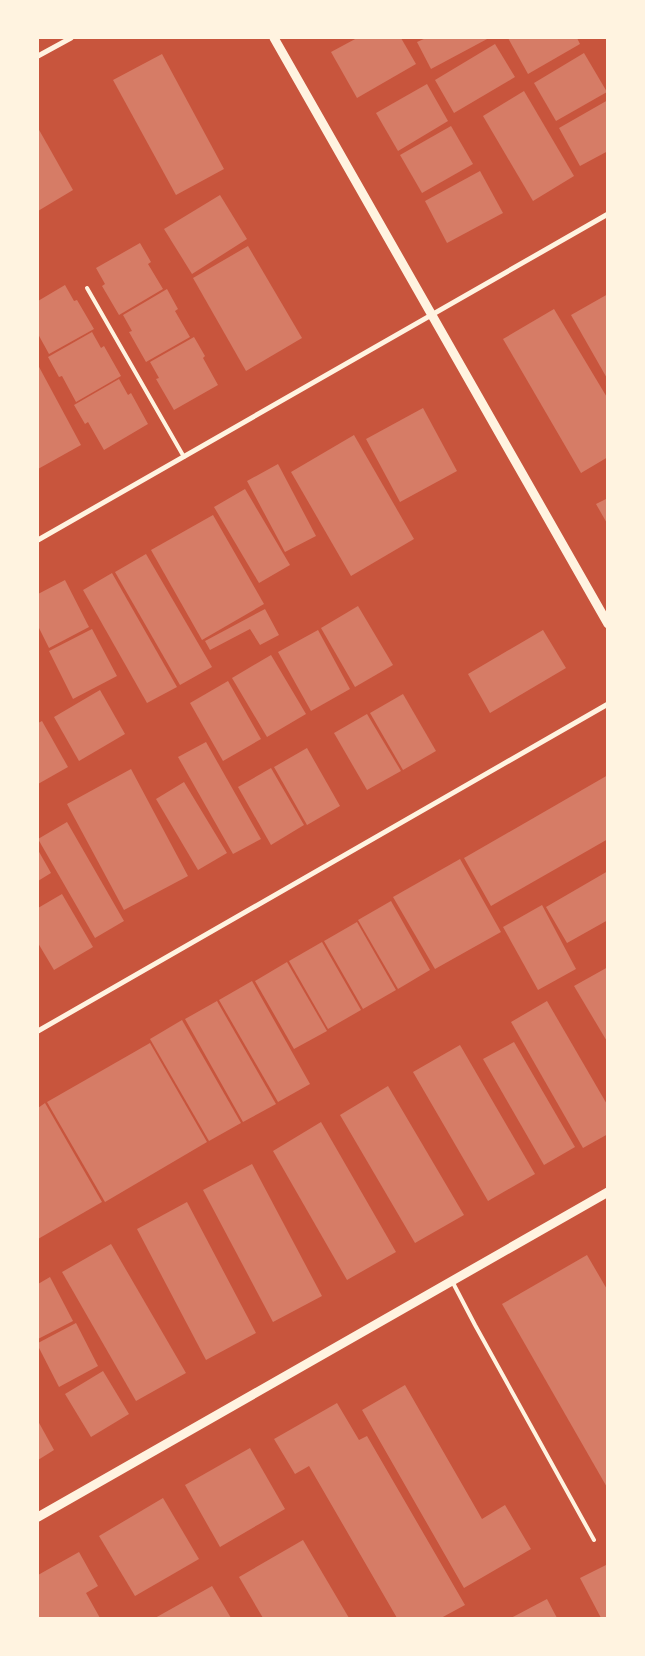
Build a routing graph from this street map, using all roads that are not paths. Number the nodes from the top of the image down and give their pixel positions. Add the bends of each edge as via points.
1 (70, 38) edge
2 (274, 38) edge
3 (38, 56) edge
4 (608, 214) edge
5 (87, 288) dead end
6 (432, 315) junction
7 (184, 456) junction
8 (38, 540) edge
9 (608, 624) edge
10 (608, 704) edge
11 (38, 1030) edge
12 (608, 1192) edge
13 (452, 1281) junction
14 (38, 1517) edge
15 (594, 1540) dead end

1 - 3 street
2 - 6 street
4 - 6 street
5 - 7 lane
6 - 7 street
6 - 9 street
7 - 8 street
10 - 11 street
12 - 13 street
13 - 14 street
13 - 15 lane

